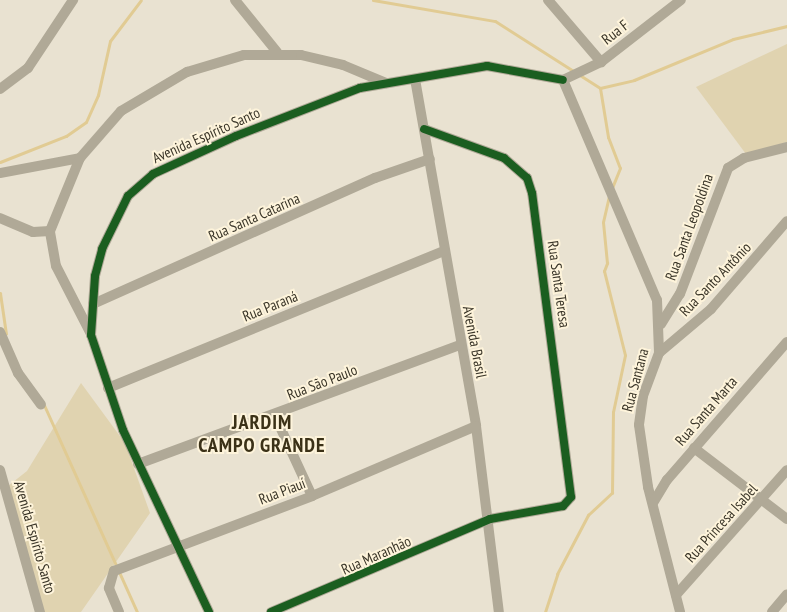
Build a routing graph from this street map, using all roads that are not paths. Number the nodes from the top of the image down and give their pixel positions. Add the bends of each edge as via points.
1 (72, 0) edge
2 (234, 0) edge
3 (548, 0) edge
4 (681, 0) edge
5 (277, 52) junction
6 (601, 62) junction
7 (416, 79) junction
8 (563, 80) junction
9 (386, 83) junction
10 (0, 89) edge
11 (424, 130) junction
12 (787, 147) edge
13 (80, 158) junction
14 (430, 159) junction
15 (0, 173) edge
16 (0, 218) edge
17 (787, 221) edge
18 (50, 231) junction
19 (444, 251) junction
20 (93, 304) junction
21 (660, 324) junction
22 (0, 332) edge
23 (91, 335) junction
24 (787, 342) edge
25 (459, 345) junction
26 (659, 352) junction
27 (108, 388) junction
28 (42, 405) dead end
29 (275, 416) junction
30 (476, 426) junction
31 (694, 448) junction
32 (138, 464) junction
33 (0, 470) edge
34 (787, 470) edge
35 (312, 496) junction
36 (763, 500) junction
37 (653, 504) junction
38 (563, 506) joint
39 (787, 518) edge
40 (490, 519) junction
41 (177, 546) junction
42 (787, 594) edge
43 (676, 595) junction
44 (496, 611) edge
45 (40, 612) edge
46 (118, 612) edge
47 (209, 612) edge
48 (271, 612) edge
49 (680, 612) edge
50 (772, 612) edge

1 - 10 street via 28,68
2 - 5 street
3 - 6 street
4 - 6 street, Rua F
5 - 9 street via 343,65
5 - 13 street via 213,61 157,87 120,111
6 - 8 street, Rua F
7 - 8 street, Avenida Espírito Santo via 487,66
7 - 9 street, Avenida Espírito Santo
7 - 11 street, Avenida Brasil
8 - 21 street, Rua Santana via 616,212 650,282
9 - 20 street, Avenida Espírito Santo via 338,94 153,174 128,196 110,228 95,276
11 - 14 street, Avenida Brasil
11 - 38 street, Rua Santa Teresa via 504,158 518,167 532,193 572,490
12 - 21 street, Rua Santa Leopoldina via 744,158 728,168 680,294
13 - 15 street
13 - 18 street
14 - 19 street, Avenida Brasil
14 - 20 street, Rua Santa Catarina via 375,178
16 - 18 street via 33,232
17 - 26 street, Rua Santo Antônio via 711,309
18 - 23 street via 56,266
19 - 25 street, Avenida Brasil
19 - 27 street, Rua Paraná
20 - 23 street, Avenida Espírito Santo
21 - 26 street, Rua Santana
22 - 28 street via 18,373
23 - 27 street, Avenida Espírito Santo
24 - 31 street, Rua Santa Marta
25 - 29 street, Rua São Paulo
25 - 30 street, Avenida Brasil
26 - 37 street, Rua Santana via 639,410
27 - 32 street, Avenida Espírito Santo
29 - 32 street, Rua São Paulo
29 - 35 street
30 - 35 street, Rua Piauí
30 - 40 street, Avenida Brasil
31 - 36 street
31 - 37 street, Rua Santa Marta
32 - 41 street, Avenida Espírito Santo
33 - 45 street, Avenida Espírito Santo
34 - 36 street, Rua Princesa Isabel
35 - 41 street, Rua Piauí
36 - 39 street
36 - 43 street, Rua Princesa Isabel
37 - 43 street, Rua Santana
38 - 40 street, Rua Maranhão
40 - 44 street, Avenida Brasil
40 - 48 street, Rua Maranhão
41 - 46 street, Rua Piauí via 114,570 109,588
41 - 47 street, Avenida Espírito Santo
42 - 50 street
43 - 49 street, Rua Santana

